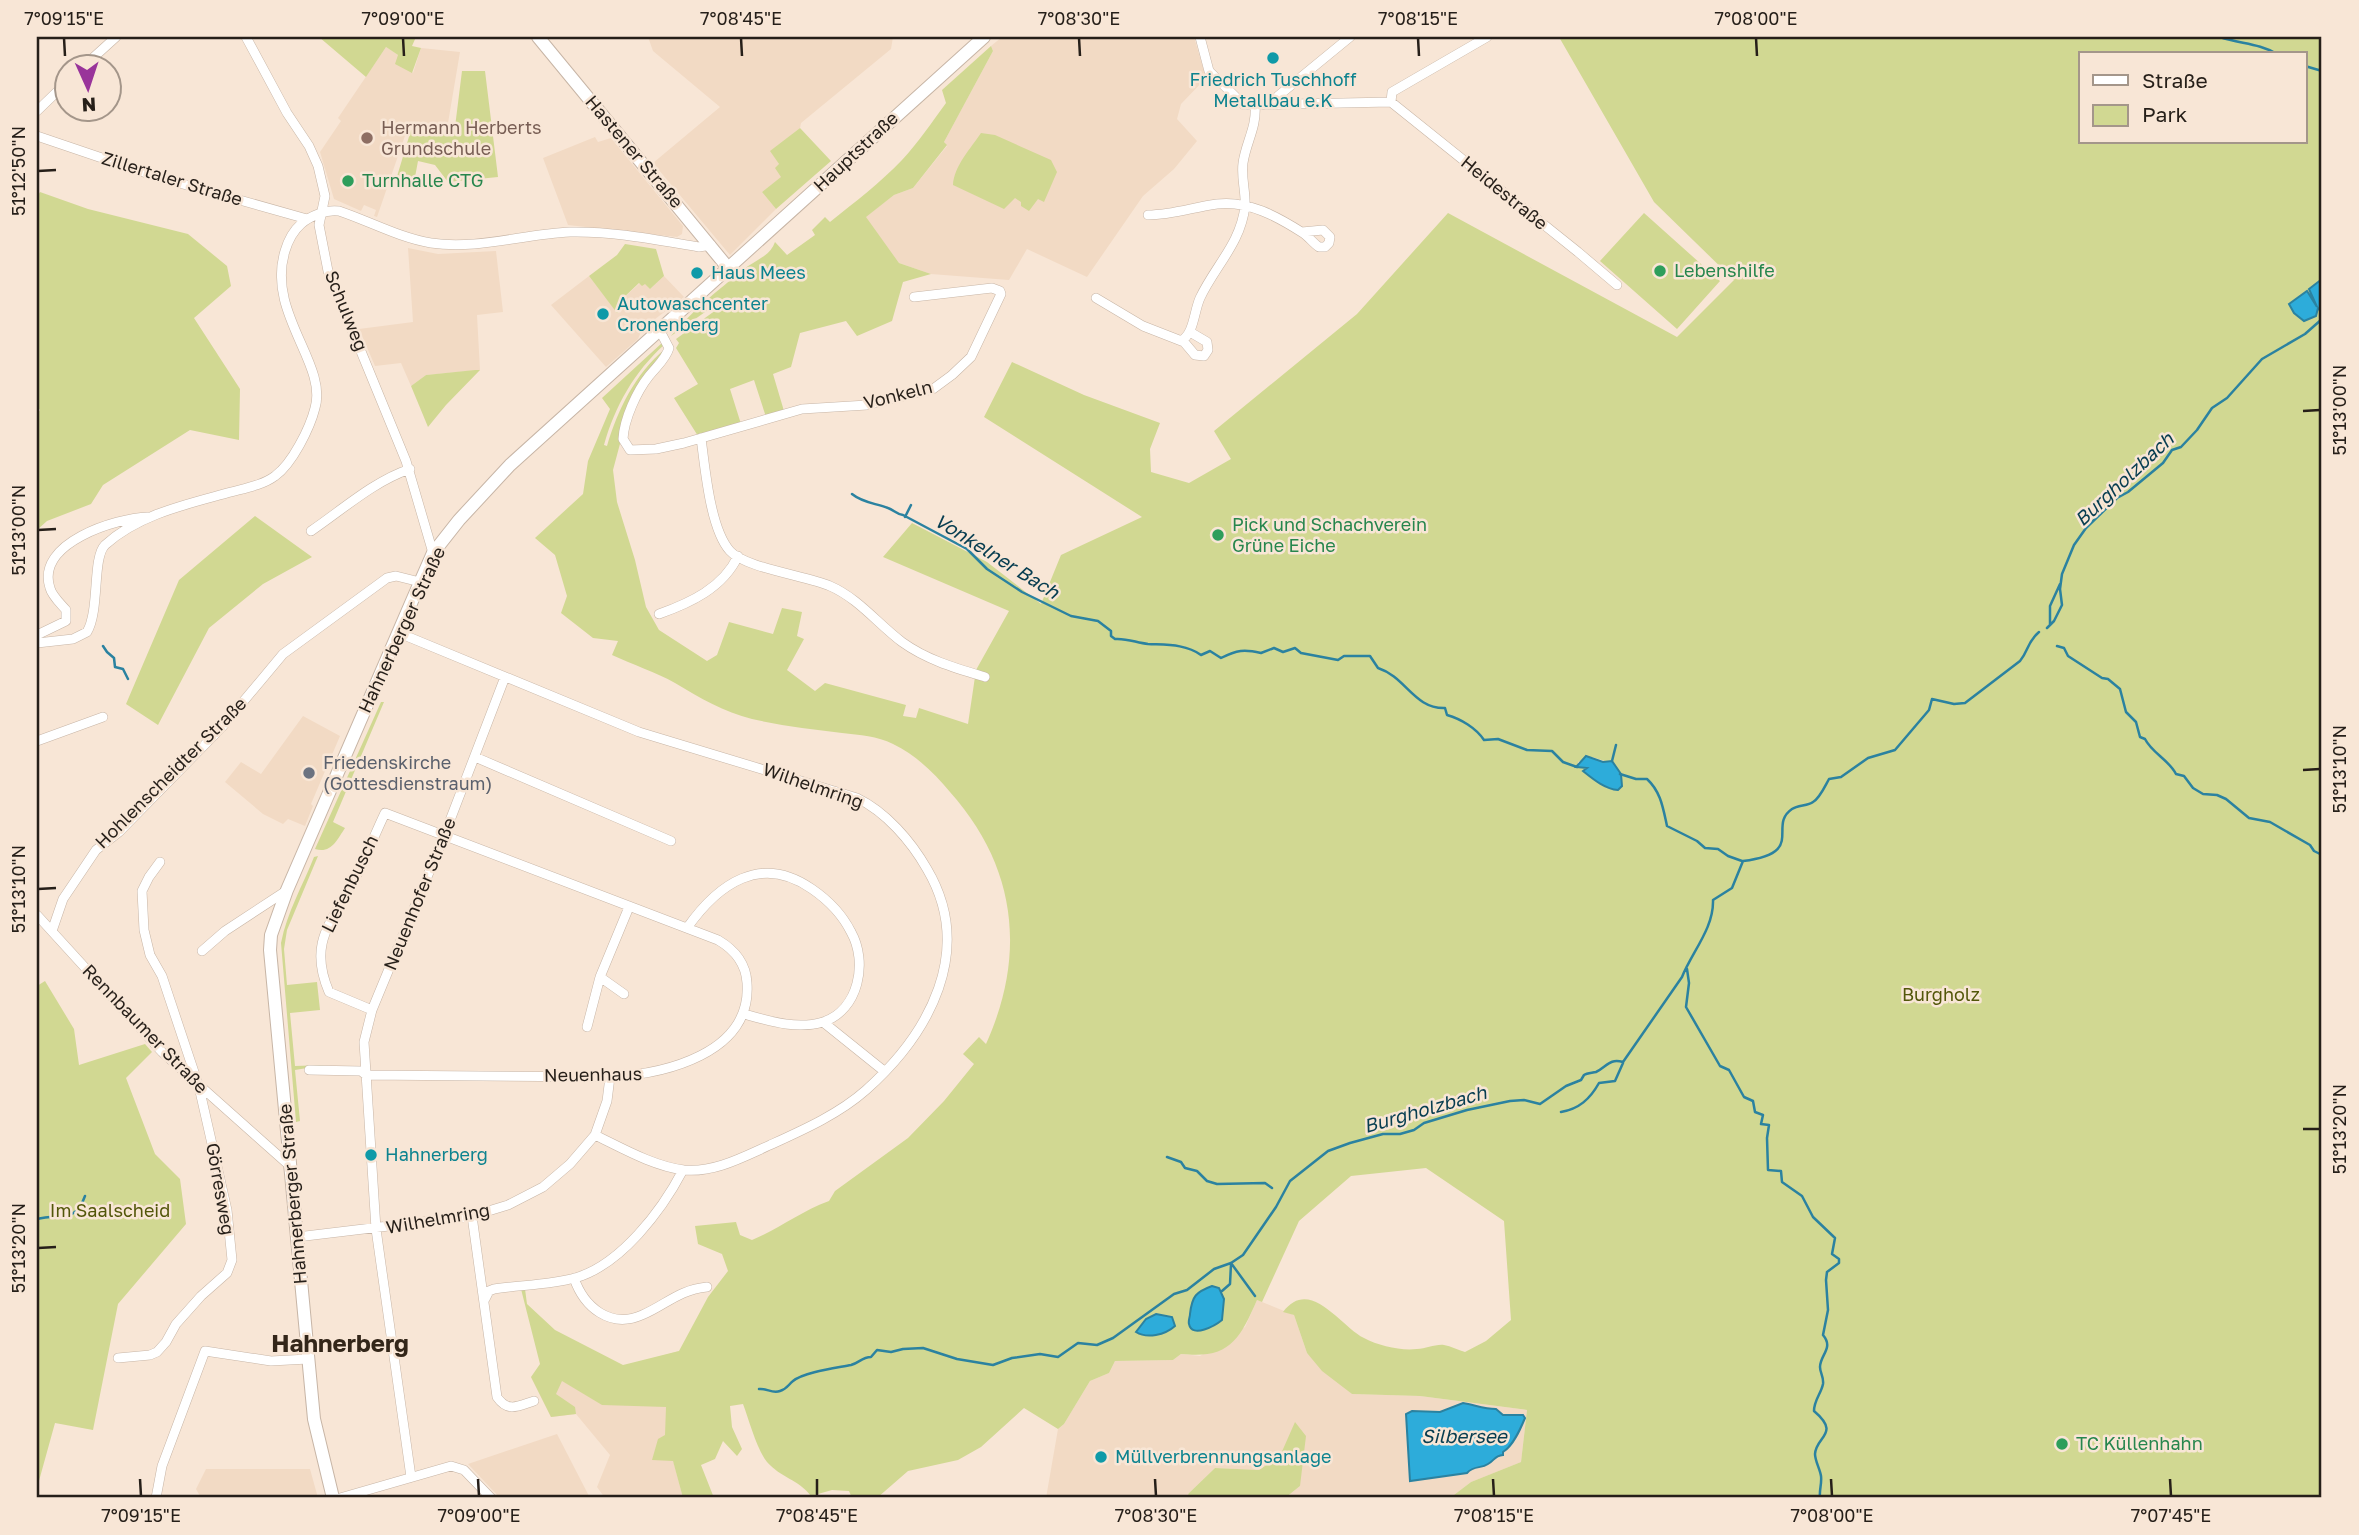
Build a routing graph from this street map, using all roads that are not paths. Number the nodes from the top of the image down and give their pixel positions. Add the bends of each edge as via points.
1 (116, 37) edge
2 (246, 37) edge
3 (538, 37) edge
4 (984, 37) edge
5 (1200, 37) edge
6 (1350, 37) edge
7 (1487, 37) edge
8 (99, 52) edge
9 (52, 97) edge
10 (1391, 102) junction
11 (1272, 104) junction
12 (1255, 106) junction
13 (37, 111) edge
14 (37, 136) edge
15 (1245, 205) junction
16 (321, 214) junction
17 (1148, 215) dead end
18 (307, 219) junction
19 (1302, 232) dead end
20 (711, 245) junction
21 (729, 268) junction
22 (1617, 285) dead end
23 (915, 297) dead end
24 (1096, 298) dead end
25 (660, 331) junction
26 (1189, 332) junction
27 (1181, 341) junction
28 (701, 438) junction
29 (410, 470) junction
30 (150, 517) junction
31 (311, 531) dead end
32 (433, 553) junction
33 (738, 556) junction
34 (420, 582) junction
35 (659, 614) dead end
36 (399, 634) junction
37 (37, 635) edge
38 (37, 643) edge
39 (505, 677) junction
40 (985, 677) dead end
41 (103, 717) dead end
42 (37, 741) edge
43 (475, 757) junction
44 (444, 836) junction
45 (671, 841) dead end
46 (160, 862) dead end
47 (287, 890) junction
48 (629, 907) junction
49 (37, 915) edge
50 (687, 928) junction
51 (52, 931) junction
52 (202, 951) dead end
53 (600, 977) junction
54 (624, 994) dead end
55 (372, 1010) junction
56 (744, 1014) junction
57 (823, 1022) junction
58 (587, 1027) dead end
59 (309, 1070) dead end
60 (884, 1071) junction
61 (366, 1074) junction
62 (610, 1077) junction
63 (199, 1087) junction
64 (595, 1135) junction
65 (290, 1166) junction
66 (683, 1170) junction
67 (472, 1216) junction
68 (376, 1229) junction
69 (297, 1237) junction
70 (575, 1278) junction
71 (707, 1287) dead end
72 (485, 1299) junction
73 (118, 1358) dead end
74 (308, 1359) junction
75 (534, 1402) dead end
76 (411, 1477) junction
77 (156, 1498) edge
78 (333, 1498) edge
79 (340, 1498) edge
80 (491, 1498) edge

1 - 8 street
2 - 16 street, Schulweg via 318,166 325,195
3 - 20 main road, Hastener Straße
4 - 21 main road, Hauptstraße
5 - 12 street via 1209,71 1244,105
6 - 11 street
7 - 10 street via 1392,92
9 - 13 street
10 - 11 street
10 - 22 street, Heidestraße
11 - 12 street
12 - 15 street via 1256,121 1243,164
14 - 18 street, Zillertaler Straße via 158,177
15 - 17 street via 1217,204
15 - 19 street
15 - 26 street via 1236,238 1199,301
16 - 18 street
16 - 20 street via 340,211 438,244 579,232
16 - 29 street, Schulweg via 328,271
18 - 30 street via 290,237 280,275 286,308 314,377 317,400 289,462 261,484
20 - 21 main road, Hastener Straße
21 - 25 main road, Hahnerberger Straße
23 - 28 street, Vonkeln via 992,288 1000,291 971,357 939,385 867,405 802,409
24 - 27 street via 1143,326
25 - 28 street, Vonkeln via 668,354 641,390 624,433 626,447 643,451
25 - 32 main road, Hahnerberger Straße via 492,482
26 - 27 street
26 - 27 street via 1207,342 1207,353 1198,356
28 - 33 street via 719,530
29 - 31 street via 381,483
29 - 32 street, Schulweg
30 - 37 street via 107,525 65,547 50,569 49,585 66,610 66,621
30 - 38 street via 101,550 87,632 77,638
32 - 34 main road, Hahnerberger Straße
33 - 35 street via 727,574 703,595
33 - 40 street via 836,589 923,656
34 - 36 main road, Hahnerberger Straße
34 - 51 street, Hohlenscheidter Straße via 387,578 284,654 222,727 90,856 63,899
36 - 39 street, Wilhelmring
36 - 47 main road, Hahnerberger Straße
39 - 43 street, Neuenhofer Straße
39 - 60 street, Wilhelmring via 639,732 857,798 898,830 936,886 948,944 933,1004 911,1041
41 - 42 street
43 - 44 street, Neuenhofer Straße
43 - 45 street
44 - 48 street
44 - 55 street, Neuenhofer Straße
44 - 55 street, Liefenbusch via 385,813 325,931 321,974 329,992
46 - 63 street via 142,891 144,930
47 - 52 street
47 - 65 main road, Hahnerberger Straße via 270,950
48 - 50 street
48 - 53 street
49 - 51 street, Rennbaumer Straße
50 - 56 street via 723,943 739,958 747,983
50 - 57 street via 712,896 744,877 770,873 800,880 840,914 857,948 859,973 854,993 839,1014
51 - 63 street, Rennbaumer Straße
53 - 54 street
53 - 58 street
55 - 61 street, Neuenhofer Straße via 365,1042
56 - 57 street via 788,1025
56 - 62 street, Neuenhaus via 719,1044 680,1065
57 - 60 street
59 - 61 street
60 - 66 street, Wilhelmring via 846,1105 792,1135 719,1166
61 - 62 street, Neuenhaus
61 - 68 street, Neuenhofer Straße
62 - 64 street, Wilhelmring
63 - 65 street, Rennbaumer Straße
63 - 73 street, Görresweg via 227,1210 232,1261 227,1273 192,1305 157,1352
64 - 66 street, Wilhelmring
64 - 67 street, Wilhelmring via 543,1187
65 - 69 main road, Hahnerberger Straße
66 - 70 street via 637,1234 598,1268
67 - 68 street, Wilhelmring
67 - 72 street
68 - 69 street, Wilhelmring
68 - 76 street, Neuenhofer Straße
69 - 74 main road, Hahnerberger Straße
70 - 71 street via 584,1301 615,1319 642,1315 679,1294
70 - 72 street via 494,1289
72 - 75 street via 497,1397 510,1408
74 - 77 street via 271,1361 205,1351 162,1466
74 - 78 main road, Hahnerberger Straße via 316,1432
76 - 79 street
76 - 80 street via 457,1466

